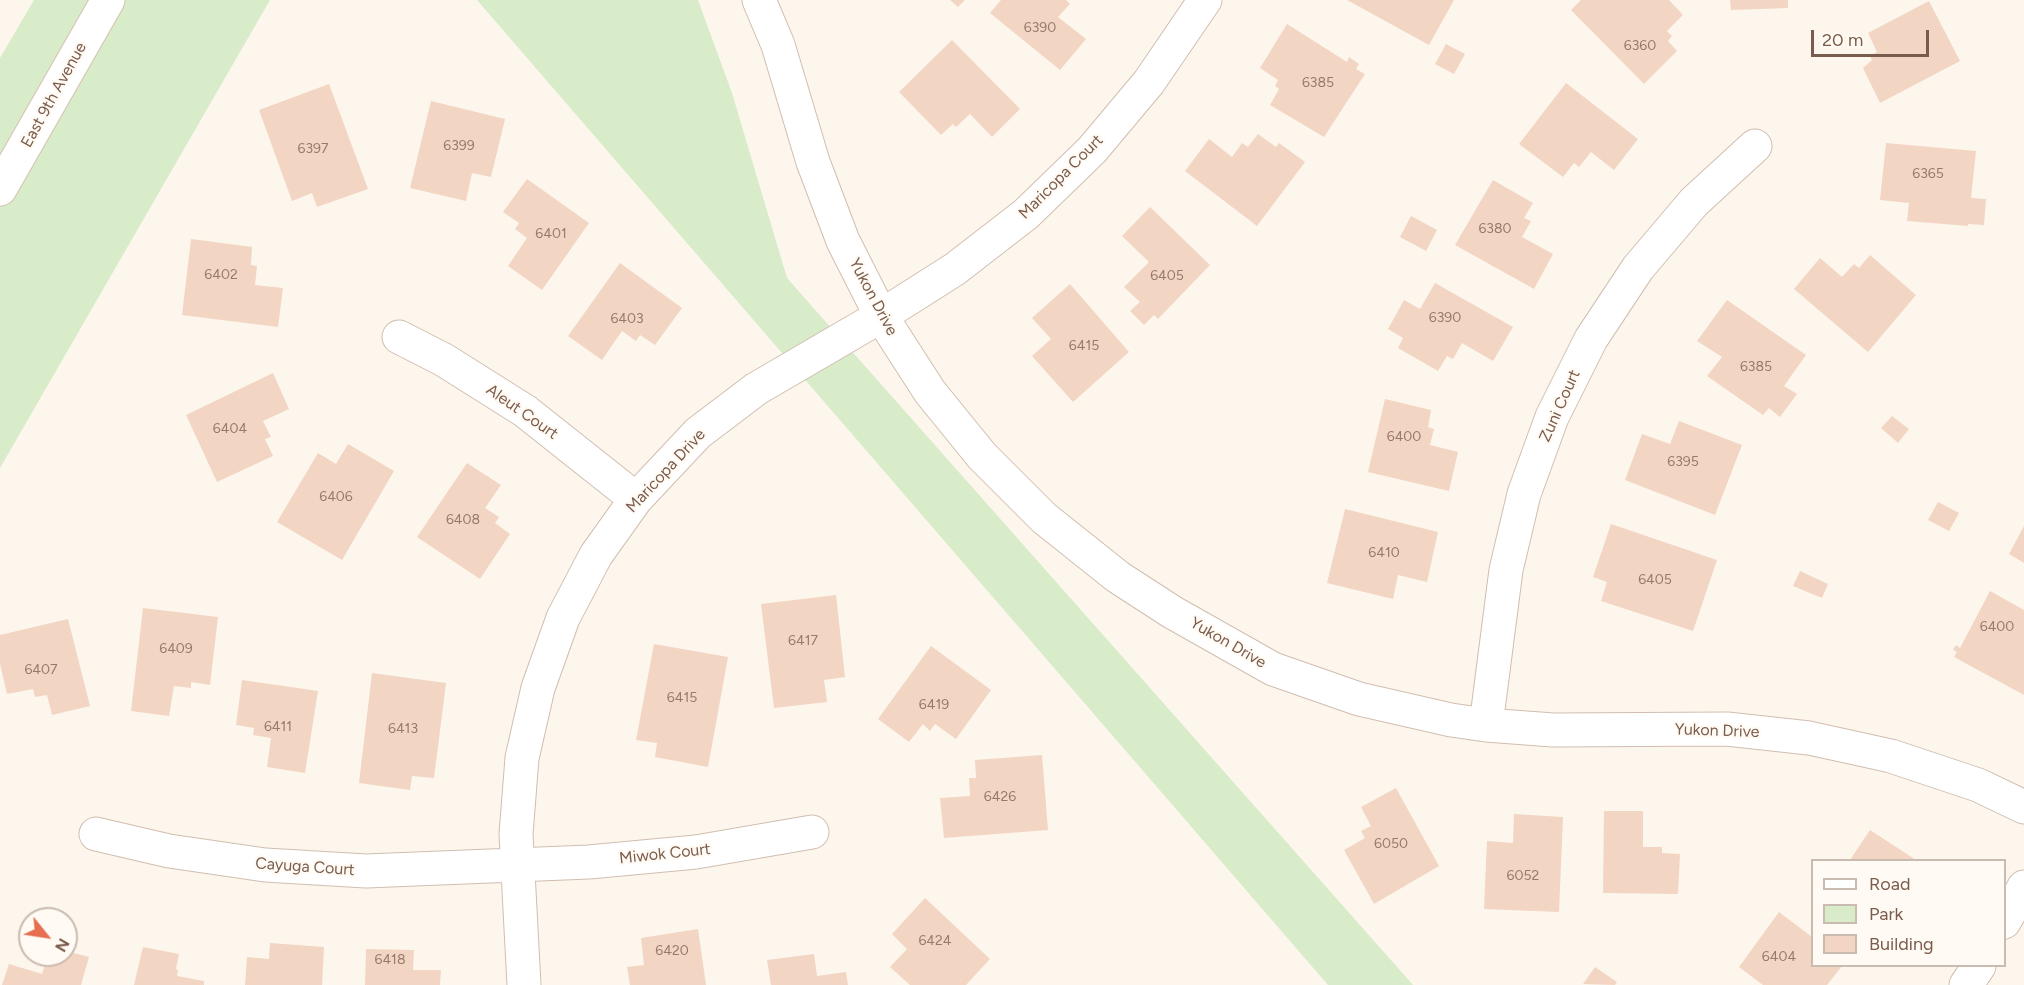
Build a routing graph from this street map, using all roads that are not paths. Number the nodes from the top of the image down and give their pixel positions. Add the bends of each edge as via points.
1 (108, 0) edge
2 (759, 0) edge
3 (1205, 0) edge
4 (1755, 146) dead end
5 (0, 189) edge
6 (881, 316) junction
7 (399, 337) dead end
8 (636, 499) junction
9 (1486, 725) junction
10 (2024, 807) edge
11 (812, 832) dead end
12 (96, 834) dead end
13 (518, 866) junction
14 (2024, 887) edge
15 (2006, 918) edge
16 (1978, 967) edge
17 (524, 985) edge
18 (1966, 985) edge

1 - 5 street, East 9th Avenue
2 - 6 street, Yukon Drive via 778,45 813,162 843,241
3 - 6 street, Maricopa Court via 1149,82 1092,150 1017,220 955,269
4 - 9 street, Zuni Court via 1694,202 1638,268 1591,339 1552,417 1524,494 1506,570
6 - 8 street, Maricopa Drive via 756,389 698,434
6 - 9 street, Yukon Drive via 930,392 982,456 1044,518 1118,577 1273,669 1359,699
7 - 8 street, Aleut Court via 525,411
8 - 13 street, Maricopa Drive via 596,555 563,618 538,688 522,758 516,834
9 - 10 street, Yukon Drive via 1553,730 1727,729 1809,738 1892,756 1978,785
11 - 13 street, Miwok Court via 696,852
12 - 13 street, Cayuga Court via 169,851 265,865 366,871
13 - 17 street, Maricopa Drive
14 - 15 street
16 - 18 street

